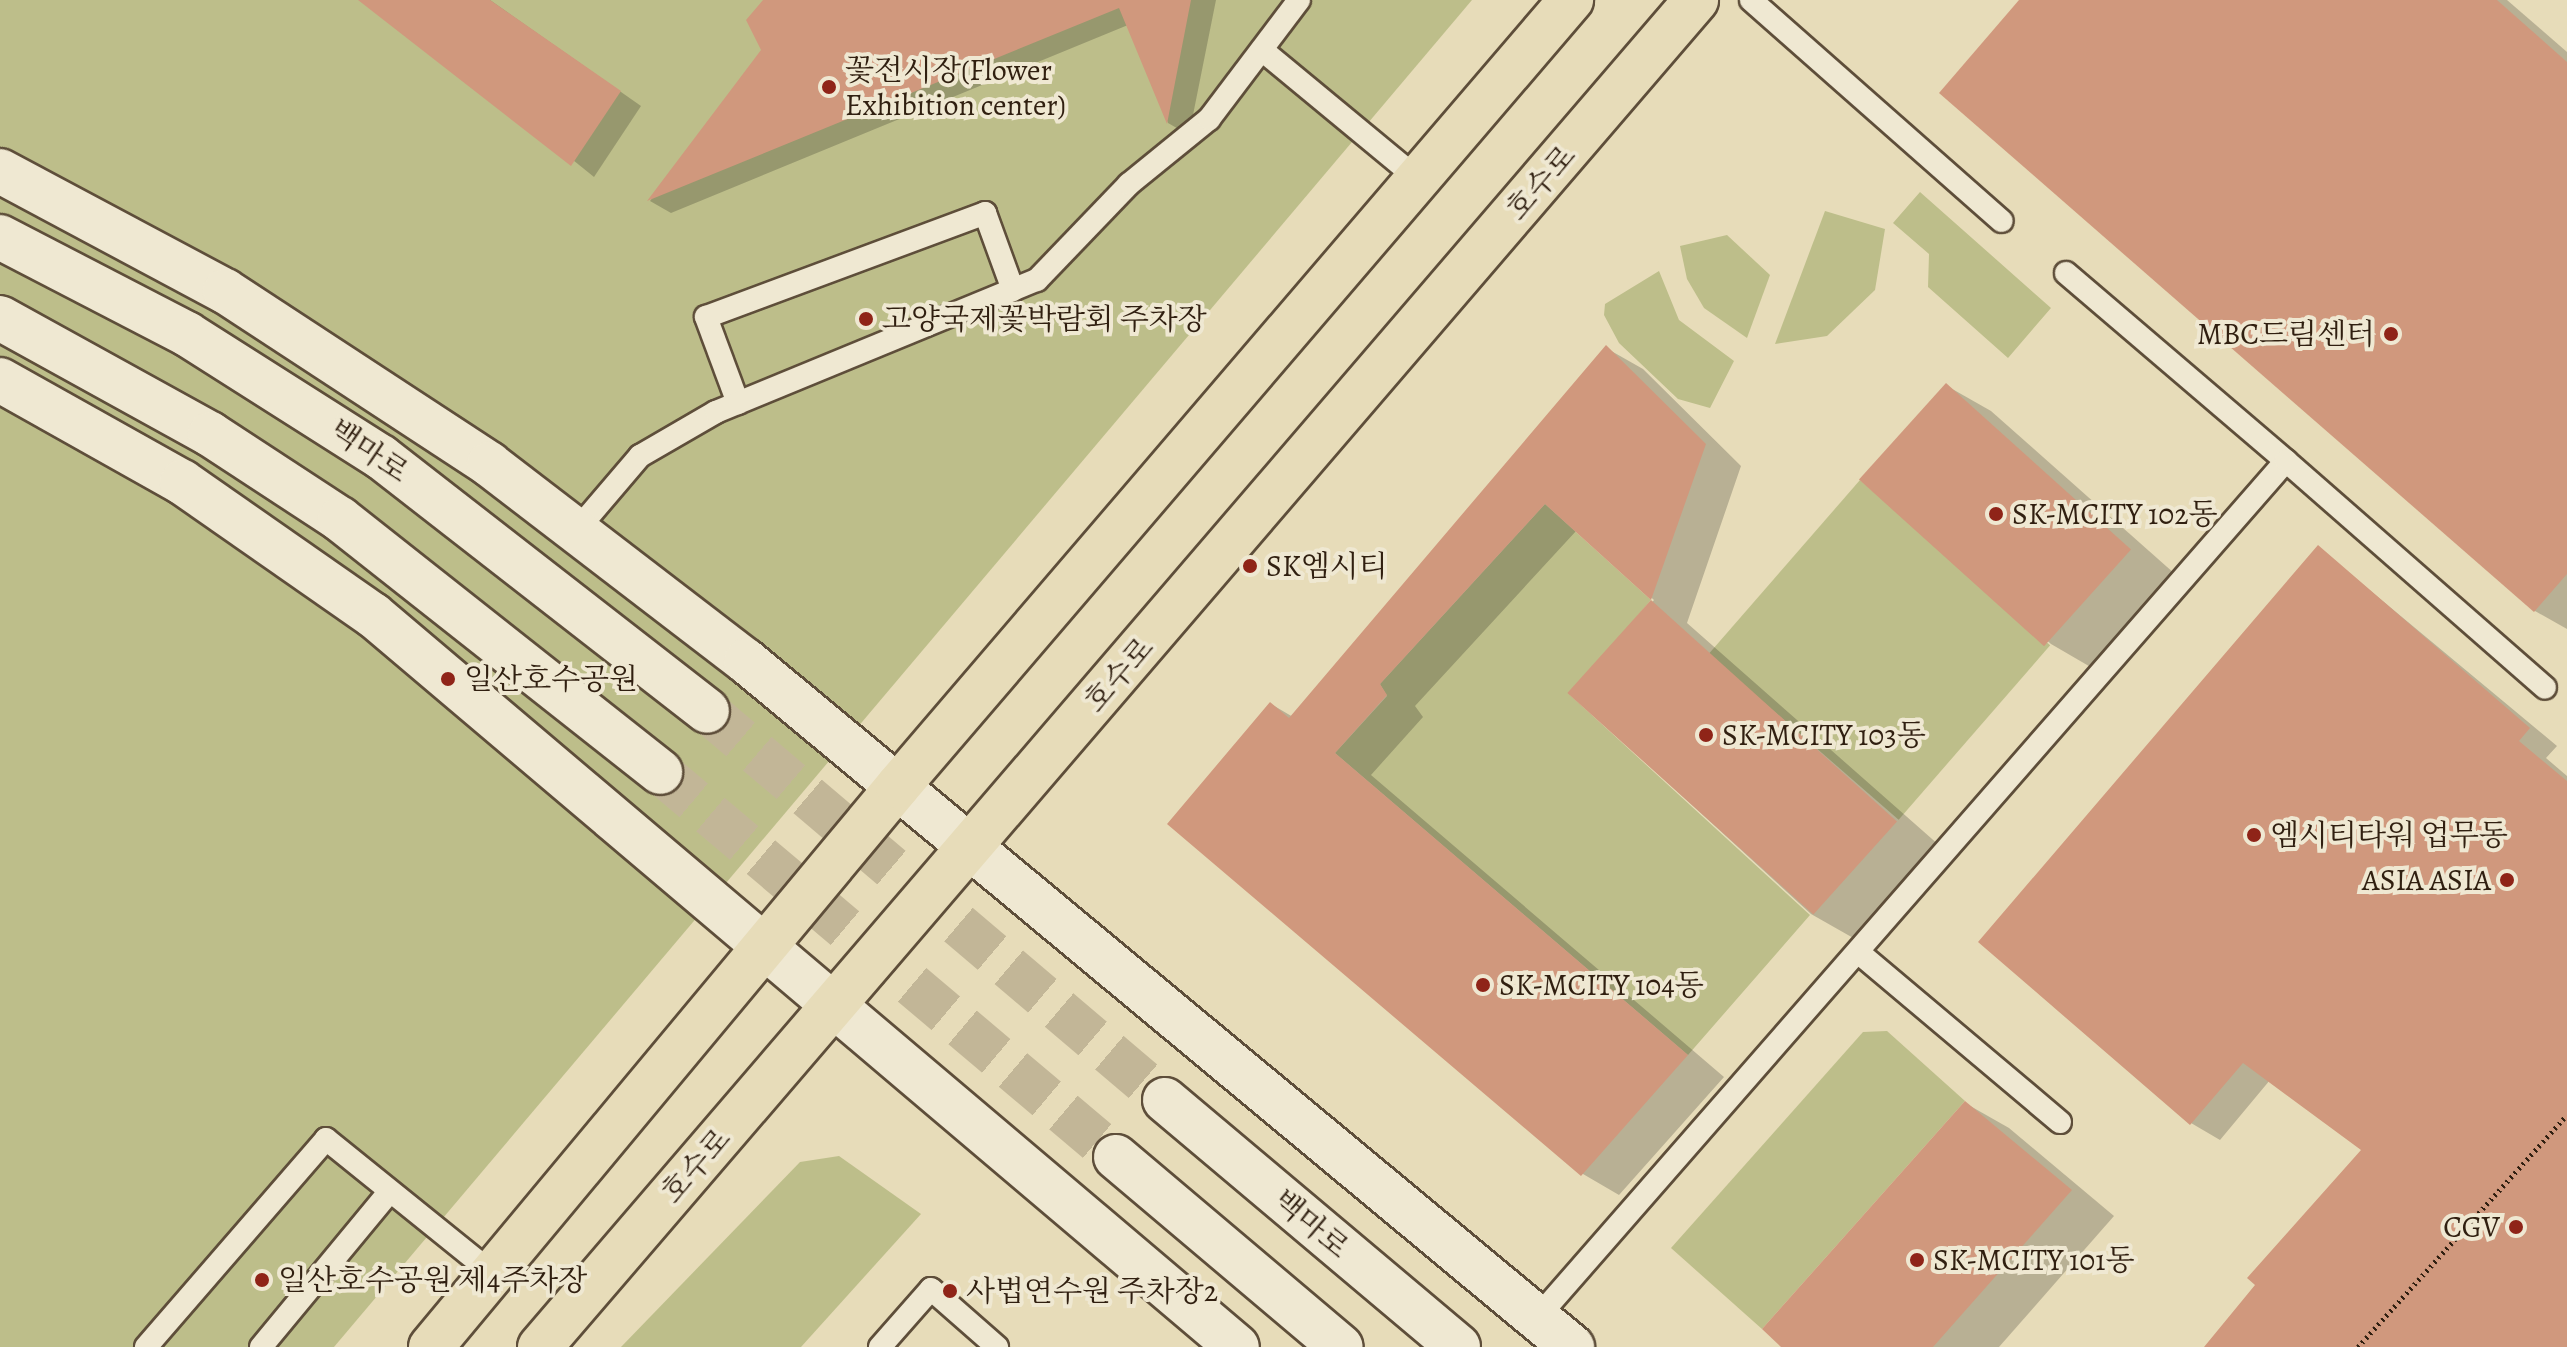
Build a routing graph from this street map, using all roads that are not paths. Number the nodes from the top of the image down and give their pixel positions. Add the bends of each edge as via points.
1 (1299, 0) edge
2 (1571, 0) edge
3 (1696, 0) edge
4 (1751, 0) edge
5 (1262, 50) junction
6 (0, 171) edge
7 (1419, 180) junction
8 (2002, 221) dead end
9 (0, 237) edge
10 (2066, 273) dead end
11 (1013, 290) junction
12 (0, 318) edge
13 (0, 380) edge
14 (738, 403) junction
15 (2286, 461) junction
16 (576, 531) junction
17 (2545, 688) dead end
18 (707, 711) tunnel mouth
19 (660, 772) tunnel mouth
20 (898, 786) junction
21 (973, 847) junction
22 (765, 944) junction
23 (1858, 952) junction
24 (837, 1002) junction
25 (1165, 1100) tunnel mouth
26 (2060, 1122) dead end
27 (1116, 1157) tunnel mouth
28 (389, 1192) junction
29 (492, 1273) junction
30 (1537, 1318) junction
31 (146, 1347) edge
32 (261, 1347) edge
33 (431, 1347) edge
34 (540, 1347) edge
35 (880, 1347) edge
36 (997, 1347) edge
37 (1237, 1347) edge
38 (1341, 1347) edge
39 (1458, 1347) edge
40 (1572, 1347) edge

1 - 5 lane
2 - 7 main road
3 - 21 main road, 호수로
4 - 8 lane
5 - 7 lane
5 - 11 lane via 1209,119 1129,184 1037,280
6 - 16 main road via 294,332
7 - 20 main road
9 - 18 main road, 백마로 via 187,334 381,457
10 - 15 lane
11 - 14 lane
11 - 14 lane via 985,213 706,317
12 - 19 main road via 210,434 340,519
13 - 22 main road via 182,482 307,564
14 - 16 lane via 640,456
15 - 17 lane
15 - 23 lane
16 - 20 main road
20 - 21 main road
20 - 22 main road
21 - 24 main road, 호수로
21 - 30 main road
22 - 24 main road
22 - 29 main road
23 - 26 lane
23 - 30 lane
24 - 34 main road, 호수로
24 - 37 main road
25 - 39 main road, 백마로
27 - 38 main road
28 - 29 lane
28 - 31 lane via 326,1139
28 - 32 lane
29 - 33 main road
30 - 40 main road
35 - 36 lane via 931,1289

